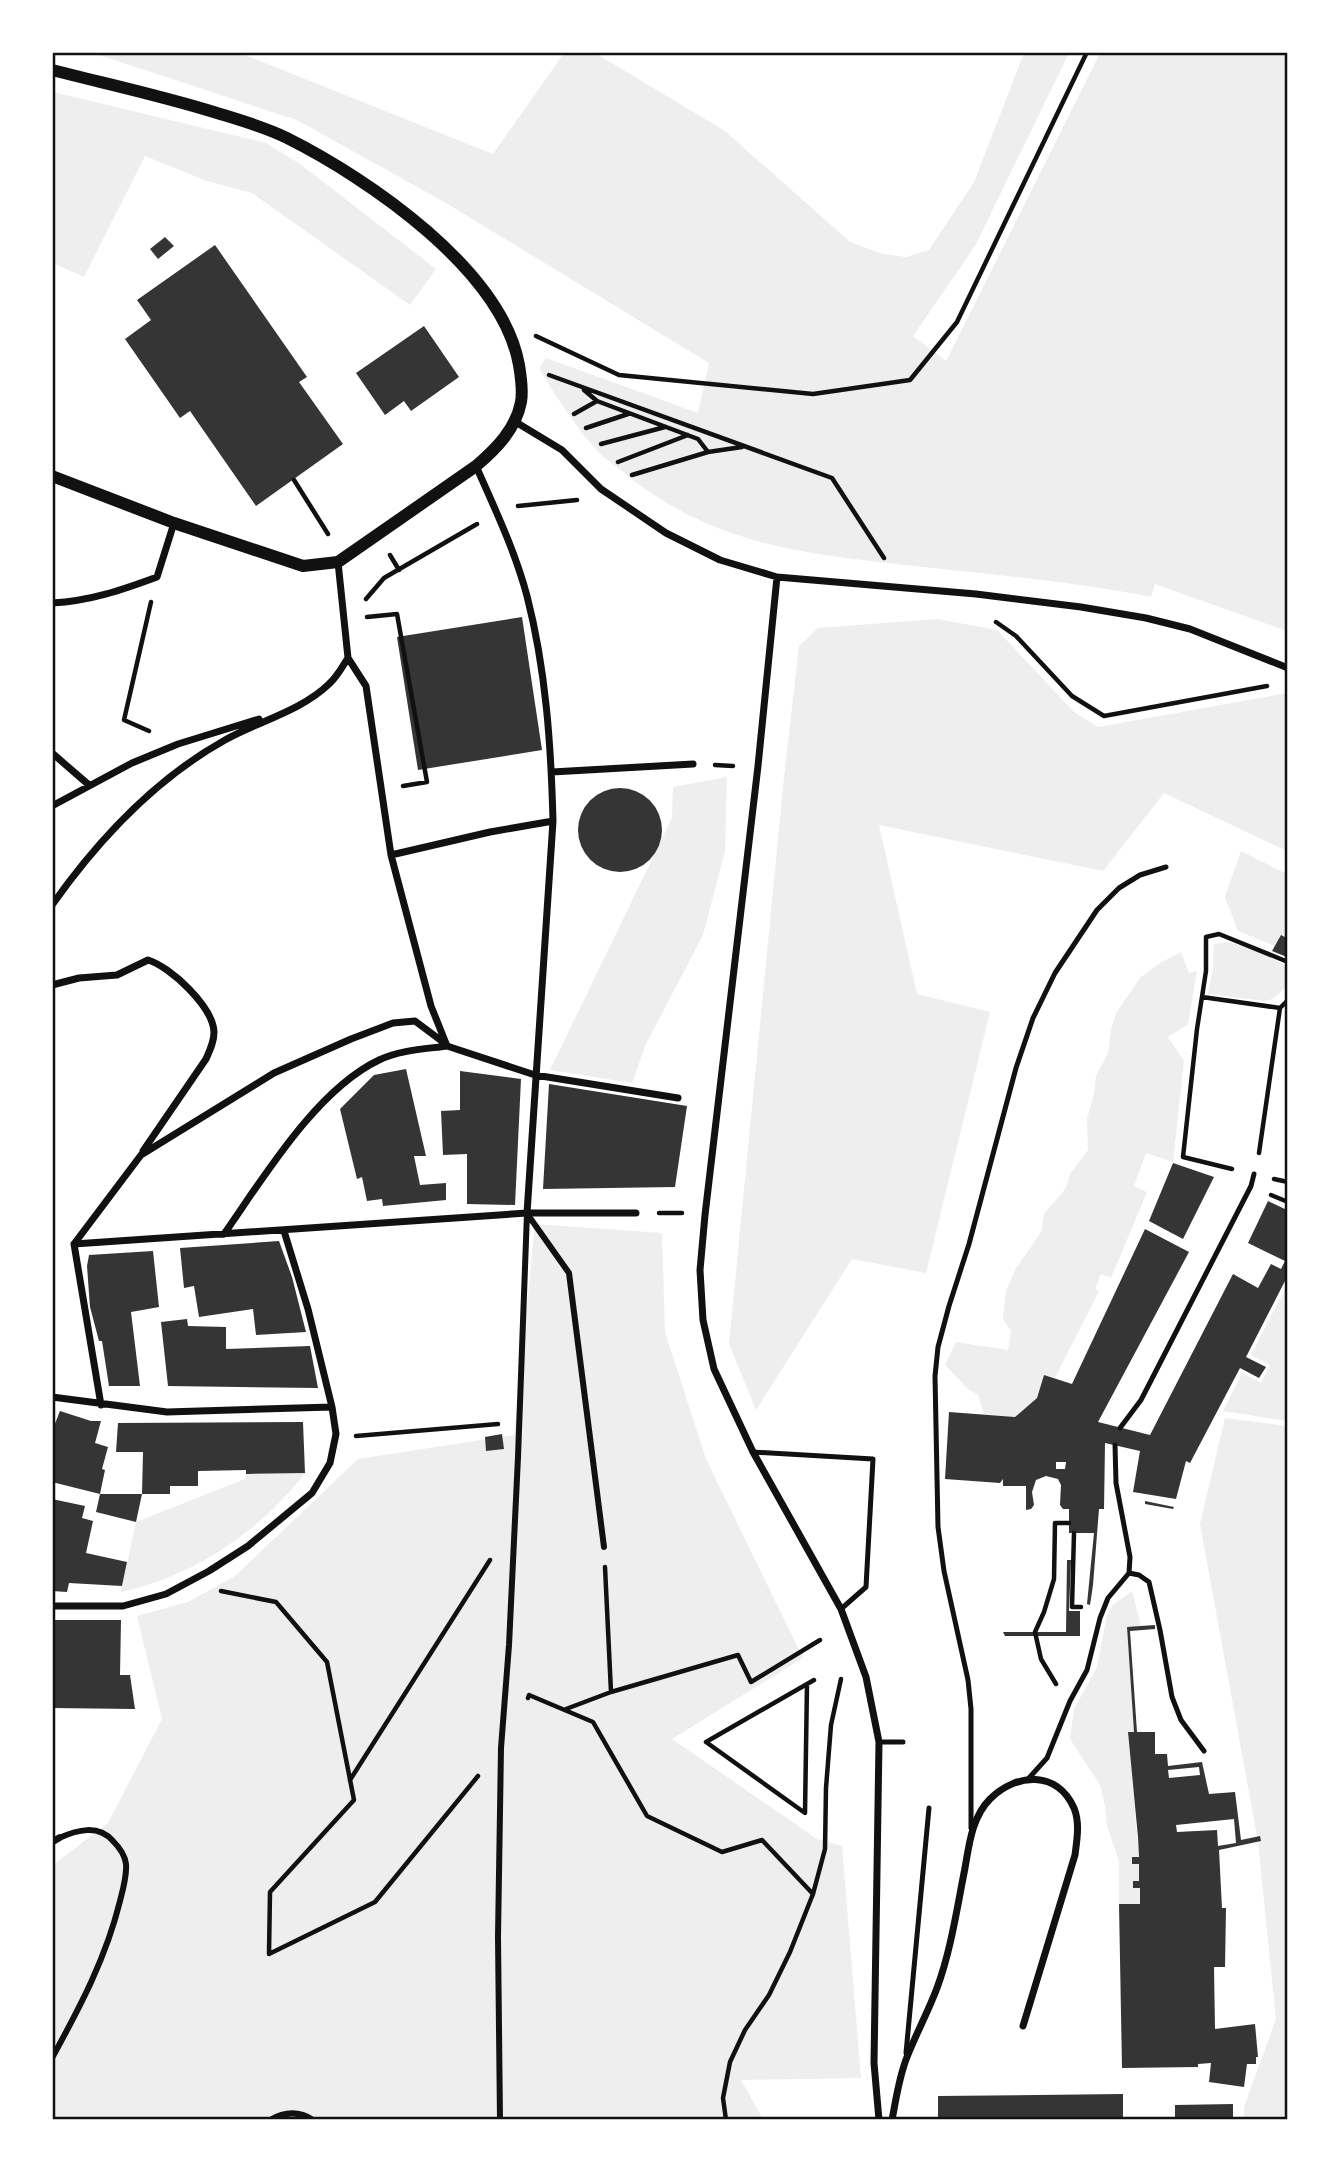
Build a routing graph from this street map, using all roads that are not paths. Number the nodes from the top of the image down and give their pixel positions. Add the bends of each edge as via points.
1 (52, 70) edge
2 (514, 421) junction
3 (476, 466) junction
4 (52, 476) edge
5 (174, 523) junction
6 (338, 562) junction
7 (777, 577) junction
8 (52, 603) edge
9 (348, 658) junction
10 (1287, 668) edge
11 (283, 712) junction
12 (52, 753) edge
13 (693, 764) dead end
14 (552, 772) junction
15 (89, 785) junction
16 (52, 806) edge
17 (553, 821) junction
18 (391, 855) junction
19 (1166, 867) dead end
20 (52, 905) edge
21 (52, 985) edge
22 (447, 1046) junction
23 (535, 1075) junction
24 (678, 1098) dead end
25 (141, 1155) junction
26 (1254, 1174) dead end
27 (527, 1213) junction
28 (636, 1213) dead end
29 (284, 1231) junction
30 (225, 1234) junction
31 (74, 1244) junction
32 (52, 1397) edge
33 (101, 1405) junction
34 (332, 1407) junction
35 (1120, 1428) dead end
36 (1115, 1445) dead end
37 (752, 1452) junction
38 (604, 1546) road end
39 (1129, 1573) junction
40 (52, 1606) edge
41 (841, 1609) junction
42 (879, 1742) junction
43 (903, 1742) dead end
44 (1204, 1751) dead end
45 (1030, 1778) junction
46 (929, 1808) dead end
47 (971, 1835) junction
48 (56, 1840) edge
49 (1023, 2026) dead end
50 (52, 2058) edge
51 (906, 2059) junction
52 (270, 2119) edge
53 (313, 2119) edge
54 (500, 2119) edge
55 (879, 2119) edge
56 (892, 2119) edge

1 - 2 street via 249,122 286,137 365,185 443,246 489,297 516,350 521,401
2 - 3 street via 497,448
2 - 7 street via 562,450 601,489 666,533 720,560
3 - 6 street
3 - 14 street via 527,596 544,676
4 - 5 street
5 - 6 street via 303,566
5 - 8 street via 157,577 103,596
6 - 9 street
7 - 10 street via 976,594 1146,618 1190,629
7 - 37 street via 700,1270 703,1320 714,1369
9 - 11 street via 315,696
9 - 18 street via 366,686
11 - 15 street via 178,744
11 - 20 street via 225,740 176,772 95,849
12 - 15 street
13 - 14 street
14 - 17 street
15 - 16 street
17 - 18 street
17 - 23 street
18 - 22 street via 431,1006
19 - 47 lane via 1119,888 1097,910 1055,973 1033,1017 938,1346 938,1527 968,1680
21 - 25 street via 117,975 149,960 179,980 211,1018 214,1031 206,1059
22 - 23 street
22 - 25 street via 415,1021 393,1023 274,1073
22 - 30 street via 382,1058 328,1096
23 - 24 street
23 - 27 street
25 - 31 street
26 - 35 lane via 1141,1400
27 - 28 street
27 - 29 street
27 - 38 street via 569,1273
27 - 54 street via 501,1748
29 - 30 street
29 - 34 street
30 - 31 street
31 - 33 street
32 - 33 street
33 - 34 street via 167,1412
34 - 40 street via 335,1438 330,1463 312,1493 248,1546 166,1594 123,1606
36 - 39 lane
37 - 41 street
37 - 41 lane via 873,1459 866,1587
39 - 44 lane via 1149,1582 1172,1697 1181,1720
39 - 45 lane via 1104,1610 1087,1670 1047,1758
41 - 42 street via 866,1677
42 - 43 lane
42 - 55 street via 874,2063
45 - 47 street via 1008,1785 989,1800
45 - 49 street via 1064,1792 1074,1809 1078,1830 1075,1855
46 - 51 lane
47 - 51 street via 949,1950
48 - 50 street via 93,1829 119,1847 126,1863 113,1932 86,1997
51 - 56 street
52 - 53 street via 287,2112

